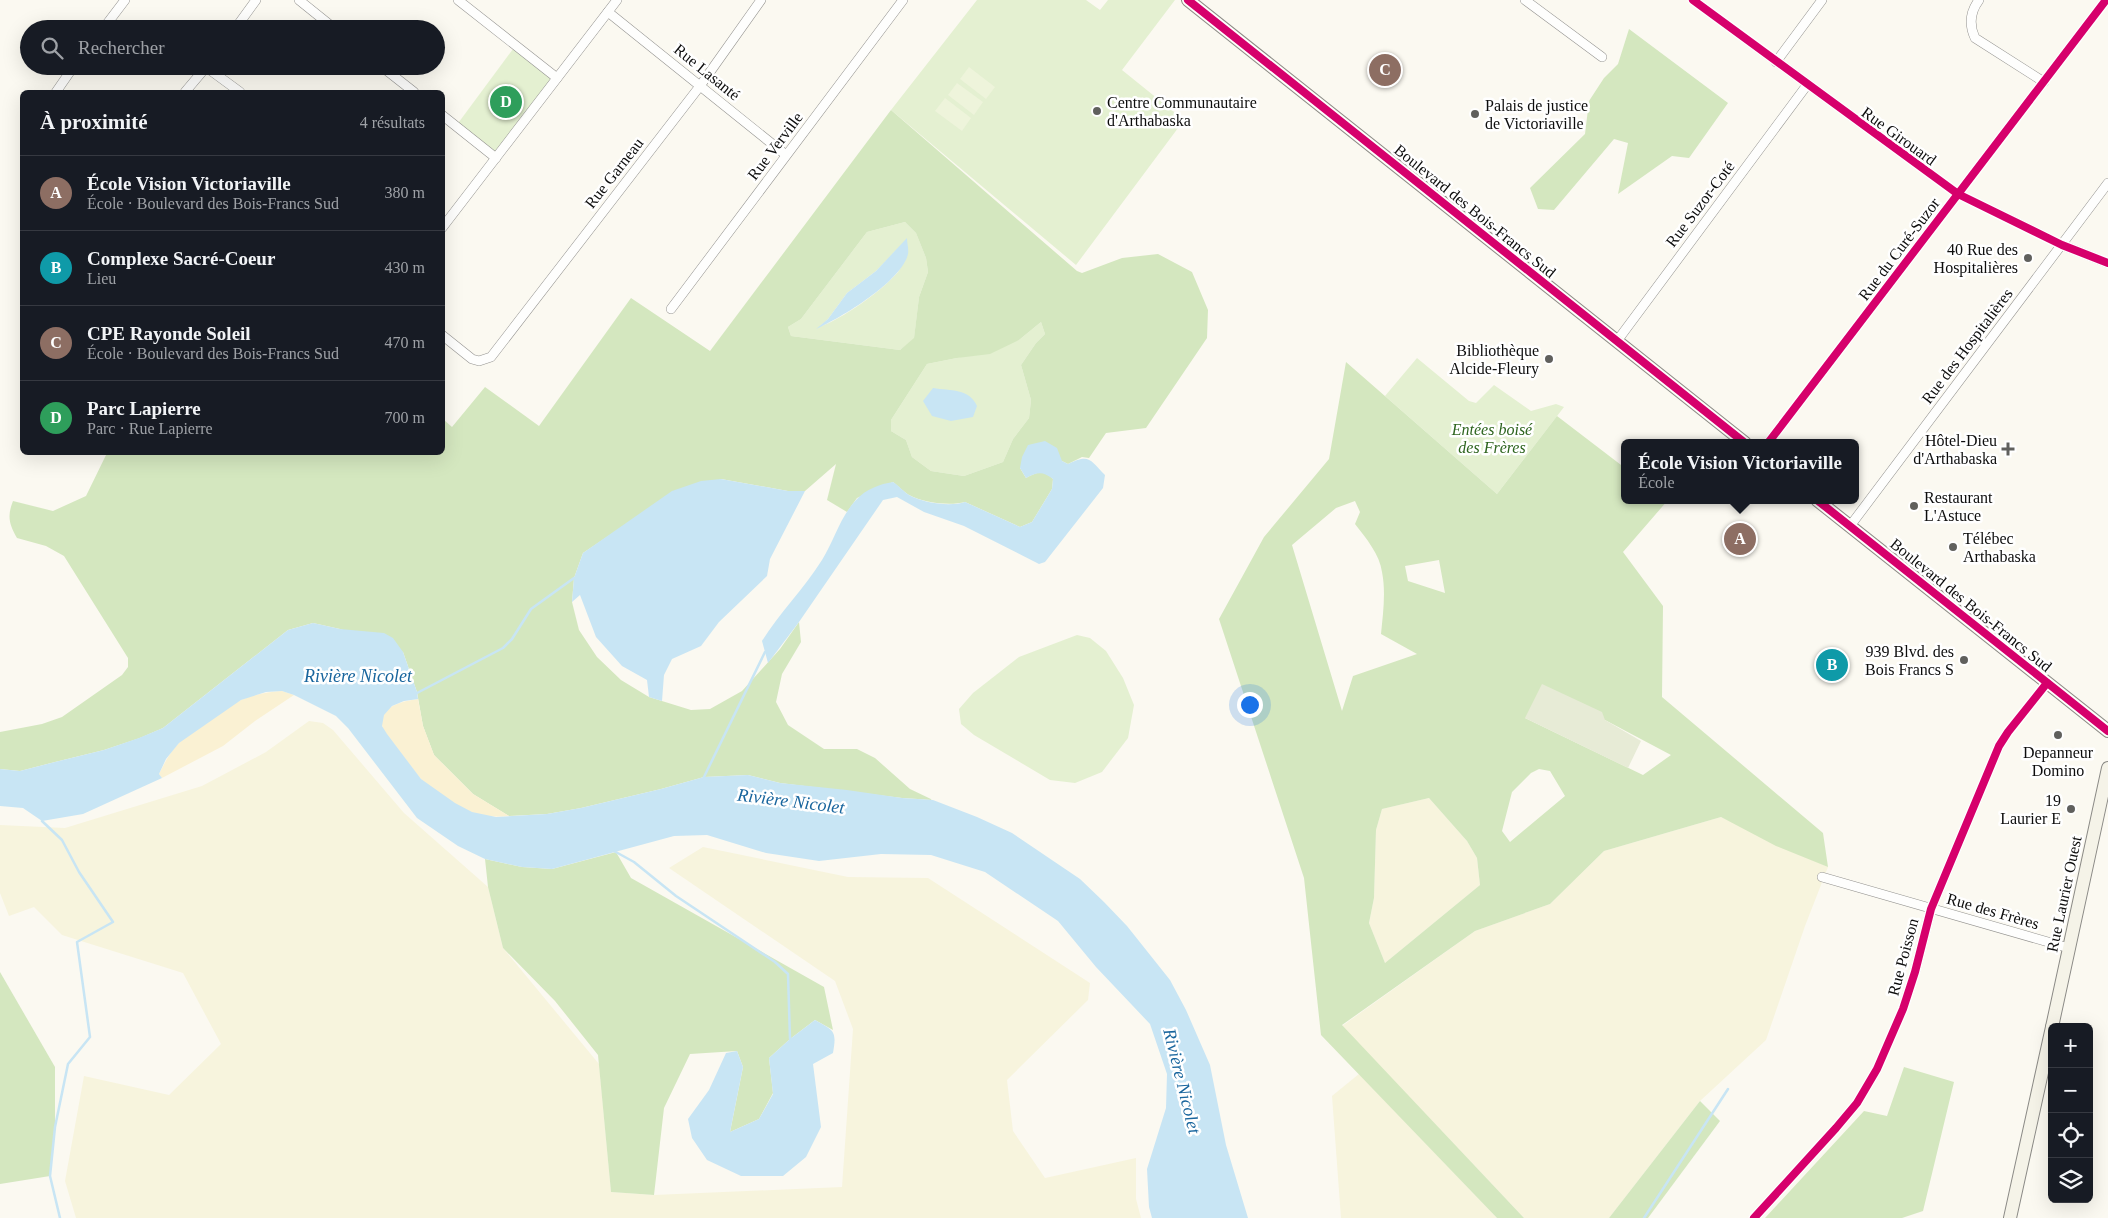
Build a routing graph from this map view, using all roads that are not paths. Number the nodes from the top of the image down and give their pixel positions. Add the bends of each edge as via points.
1 (125, 0) edge
2 (256, 0) edge
3 (299, 0) edge
4 (458, 0) edge
5 (617, 0) edge
6 (761, 0) edge
7 (903, 0) edge
8 (1188, 0) edge
9 (1525, 0) edge
10 (1693, 0) edge
11 (1822, 0) edge
12 (1979, 0) edge
13 (2106, 0) edge
14 (608, 12) junction
15 (110, 20) edge
16 (242, 20) edge
17 (324, 20) edge
18 (1602, 57) dead end
19 (1776, 62) junction
20 (68, 75) edge
21 (199, 75) edge
22 (218, 75) edge
23 (392, 75) edge
24 (557, 78) junction
25 (2044, 82) junction
26 (1807, 85) junction
27 (700, 86) junction
28 (57, 90) edge
29 (187, 90) edge
30 (237, 90) edge
31 (410, 90) edge
32 (445, 117) edge
33 (786, 155) junction
34 (496, 158) junction
35 (2108, 184) edge
36 (1958, 194) junction
37 (445, 224) edge
38 (2062, 245) junction
39 (2108, 263) edge
40 (670, 309) dead end
41 (445, 337) edge
42 (1617, 341) junction
43 (1740, 439) edge
44 (1771, 439) edge
45 (1822, 504) edge
46 (1850, 526) junction
47 (2047, 683) junction
48 (2108, 732) edge
49 (2108, 768) edge
50 (1822, 877) dead end
51 (1931, 909) junction
52 (2069, 948) junction
53 (2053, 1023) edge
54 (2048, 1045) edge
55 (1754, 1218) edge
56 (2010, 1218) edge

1 - 15 street
2 - 16 street
3 - 17 street
4 - 24 street
5 - 14 street
6 - 27 street, Rue Garneau
7 - 33 street, Rue Verville
8 - 42 street, Boulevard des Bois-Francs Sud
9 - 18 street
10 - 19 street, Rue Girouard
11 - 19 street
12 - 25 street via 1970,20 1975,38
13 - 25 street, Rue du Curé-Suzor
14 - 24 street
14 - 27 street, Rue Lasanté
19 - 26 street, Rue Girouard
20 - 28 street
21 - 29 street
22 - 30 street
23 - 31 street
24 - 34 street
25 - 36 street, Rue du Curé-Suzor
26 - 36 street, Rue Girouard
26 - 42 street, Rue Suzor-Coté
27 - 33 street, Rue Lasanté
27 - 41 street, Rue Garneau via 492,357 479,362
32 - 34 street
33 - 40 street, Rue Verville
34 - 37 street
35 - 38 street, Rue des Hospitalières
36 - 38 street, Rue Girouard
36 - 44 street, Rue du Curé-Suzor
38 - 39 street, Rue Girouard
38 - 46 street, Rue des Hospitalières
42 - 43 street, Boulevard des Bois-Francs Sud
45 - 46 street, Boulevard des Bois-Francs Sud
46 - 47 street, Boulevard des Bois-Francs Sud
47 - 48 street, Boulevard des Bois-Francs Sud
47 - 51 street, Rue Poisson via 1999,746
49 - 52 street, Rue Laurier Ouest
50 - 51 street, Rue des Frères
51 - 52 street, Rue des Frères
51 - 55 street, Rue Poisson via 1903,1009 1877,1069 1857,1103
52 - 53 street, Rue Laurier Ouest
54 - 56 street, Rue Laurier Ouest

